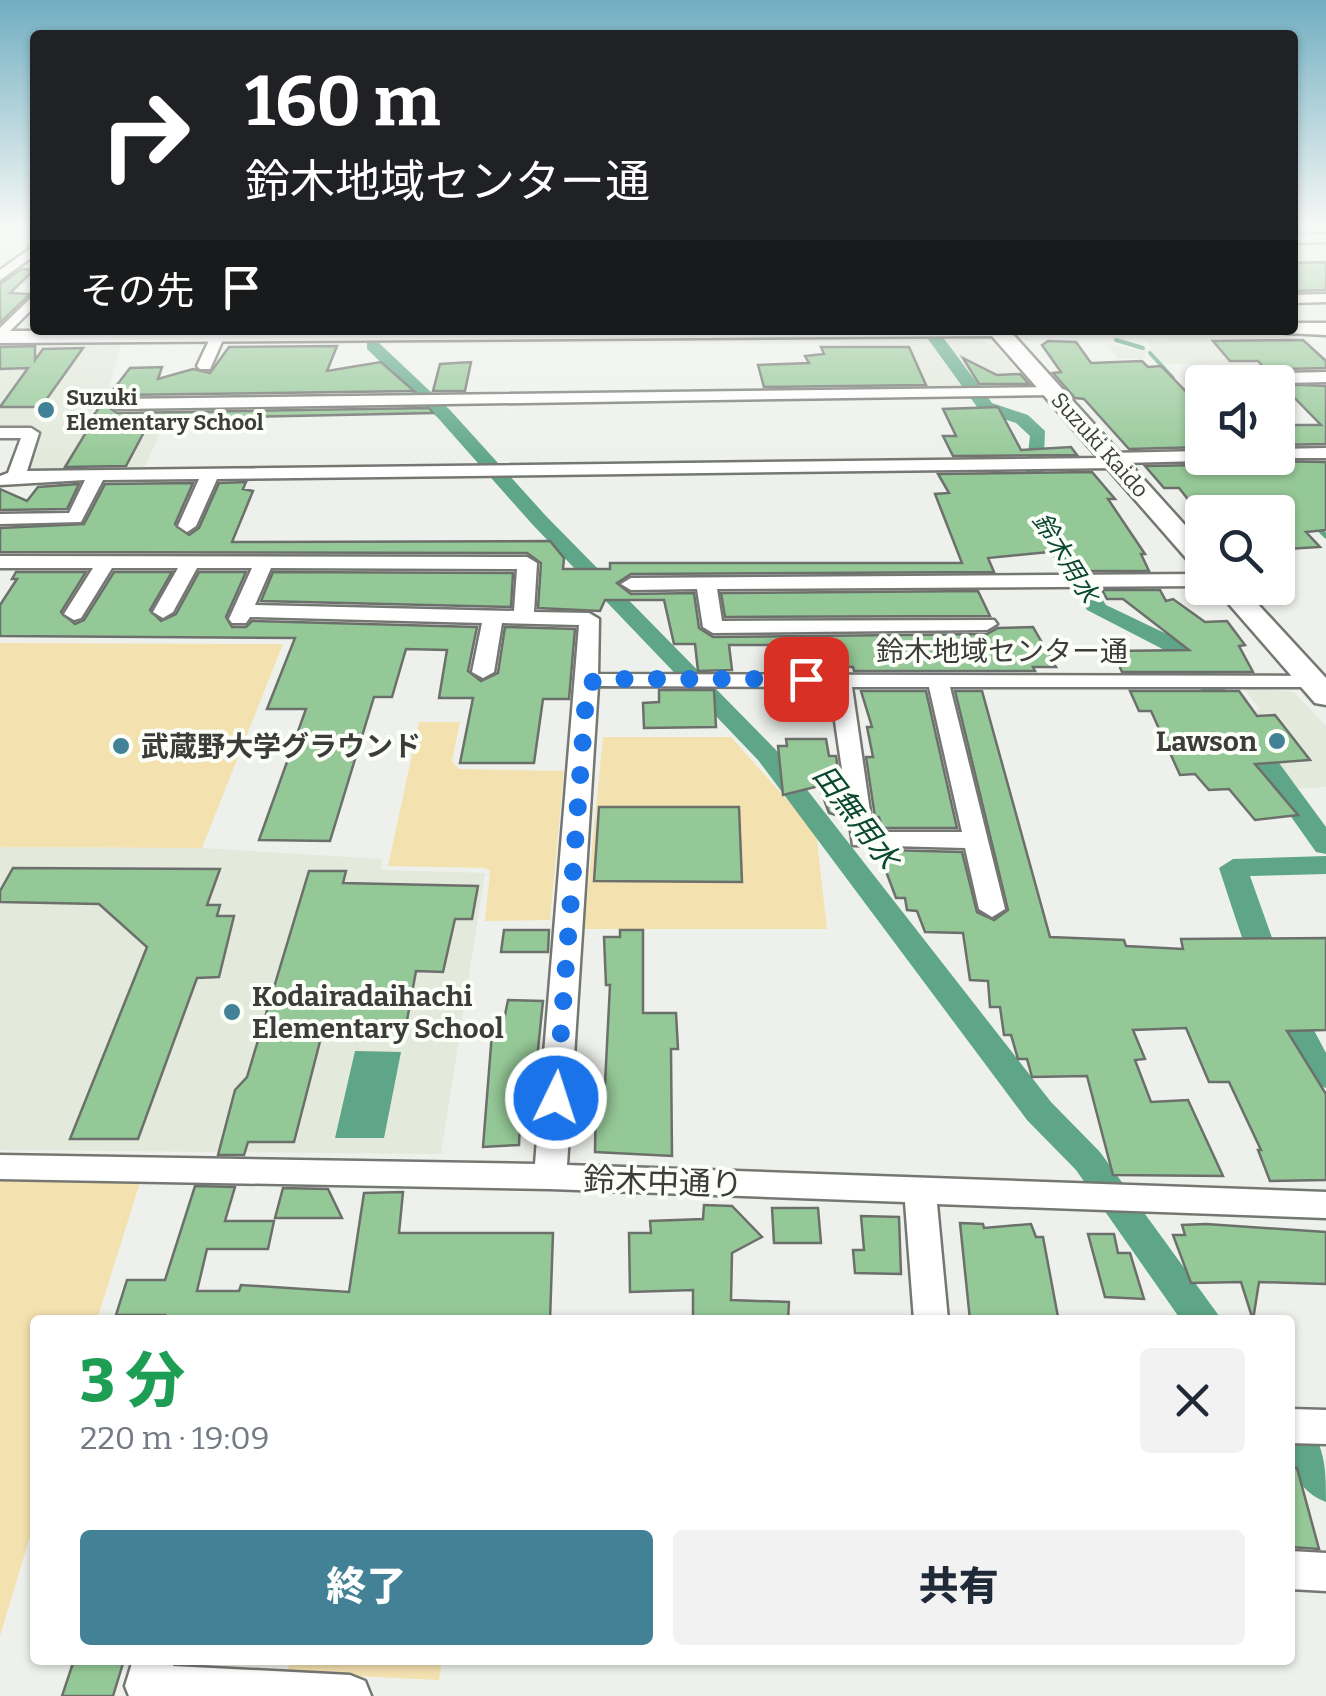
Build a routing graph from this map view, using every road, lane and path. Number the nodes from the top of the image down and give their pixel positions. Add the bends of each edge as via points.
1 (29, 305) edge
2 (1298, 329) edge
3 (1326, 329) edge
4 (252, 335) edge
5 (1001, 335) edge
6 (218, 336) junction
7 (0, 338) edge
8 (205, 366) dead end
9 (1326, 377) edge
10 (1295, 378) edge
11 (1052, 390) junction
12 (117, 404) dead end
13 (0, 433) edge
14 (1326, 453) edge
15 (1295, 454) edge
16 (1185, 457) edge
17 (1113, 460) junction
18 (210, 475) junction
19 (96, 476) junction
20 (8, 479) edge
21 (0, 519) edge
22 (188, 526) dead end
23 (1185, 541) edge
24 (106, 562) junction
25 (190, 563) junction
26 (264, 563) junction
27 (3, 565) edge
28 (1185, 580) edge
29 (899, 582) junction
30 (631, 584) dead end
31 (706, 584) junction
32 (1243, 605) edge
33 (163, 612) dead end
34 (74, 614) dead end
35 (493, 619) junction
36 (523, 620) junction
37 (987, 624) dead end
38 (910, 625) junction
39 (483, 672) dead end
40 (840, 680) junction
41 (938, 681) junction
42 (587, 684) junction
43 (1319, 689) edge
44 (975, 840) junction
45 (992, 908) dead end
46 (0, 1168) edge
47 (550, 1177) junction
48 (920, 1193) junction
49 (1326, 1205) edge
50 (931, 1315) edge
51 (1295, 1570) edge
52 (1326, 1572) edge
53 (152, 1665) edge
54 (350, 1696) edge

1 - 7 street
2 - 3 main road
4 - 6 main road
5 - 11 main road, Suzuki Kaido
6 - 7 main road
6 - 8 street
9 - 10 street
11 - 12 street
11 - 17 main road, Suzuki Kaido
13 - 20 street via 31,432
14 - 15 street
16 - 17 street
17 - 18 street
17 - 23 main road, Suzuki Kaido
18 - 19 street
18 - 22 street
19 - 20 street
19 - 21 street via 75,518
24 - 25 street
24 - 27 street
24 - 34 street
25 - 26 street
25 - 33 street
26 - 35 street via 241,615
26 - 36 street via 527,563
28 - 29 street
29 - 31 street
29 - 38 street
30 - 31 street
31 - 38 street via 713,627
32 - 43 main road
35 - 36 street
35 - 39 street
36 - 42 street via 589,619
37 - 38 street
40 - 41 street, 鈴木地域センター通
40 - 42 street, 鈴木地域センター通
40 - 44 street via 862,840
41 - 43 street, 鈴木地域センター通 via 1206,681
41 - 44 street
42 - 47 street
44 - 45 street
46 - 47 street, 鈴木中通り
47 - 48 street, 鈴木中通り
48 - 49 street, 鈴木中通り
48 - 50 street
51 - 52 street
53 - 54 street via 146,1686

